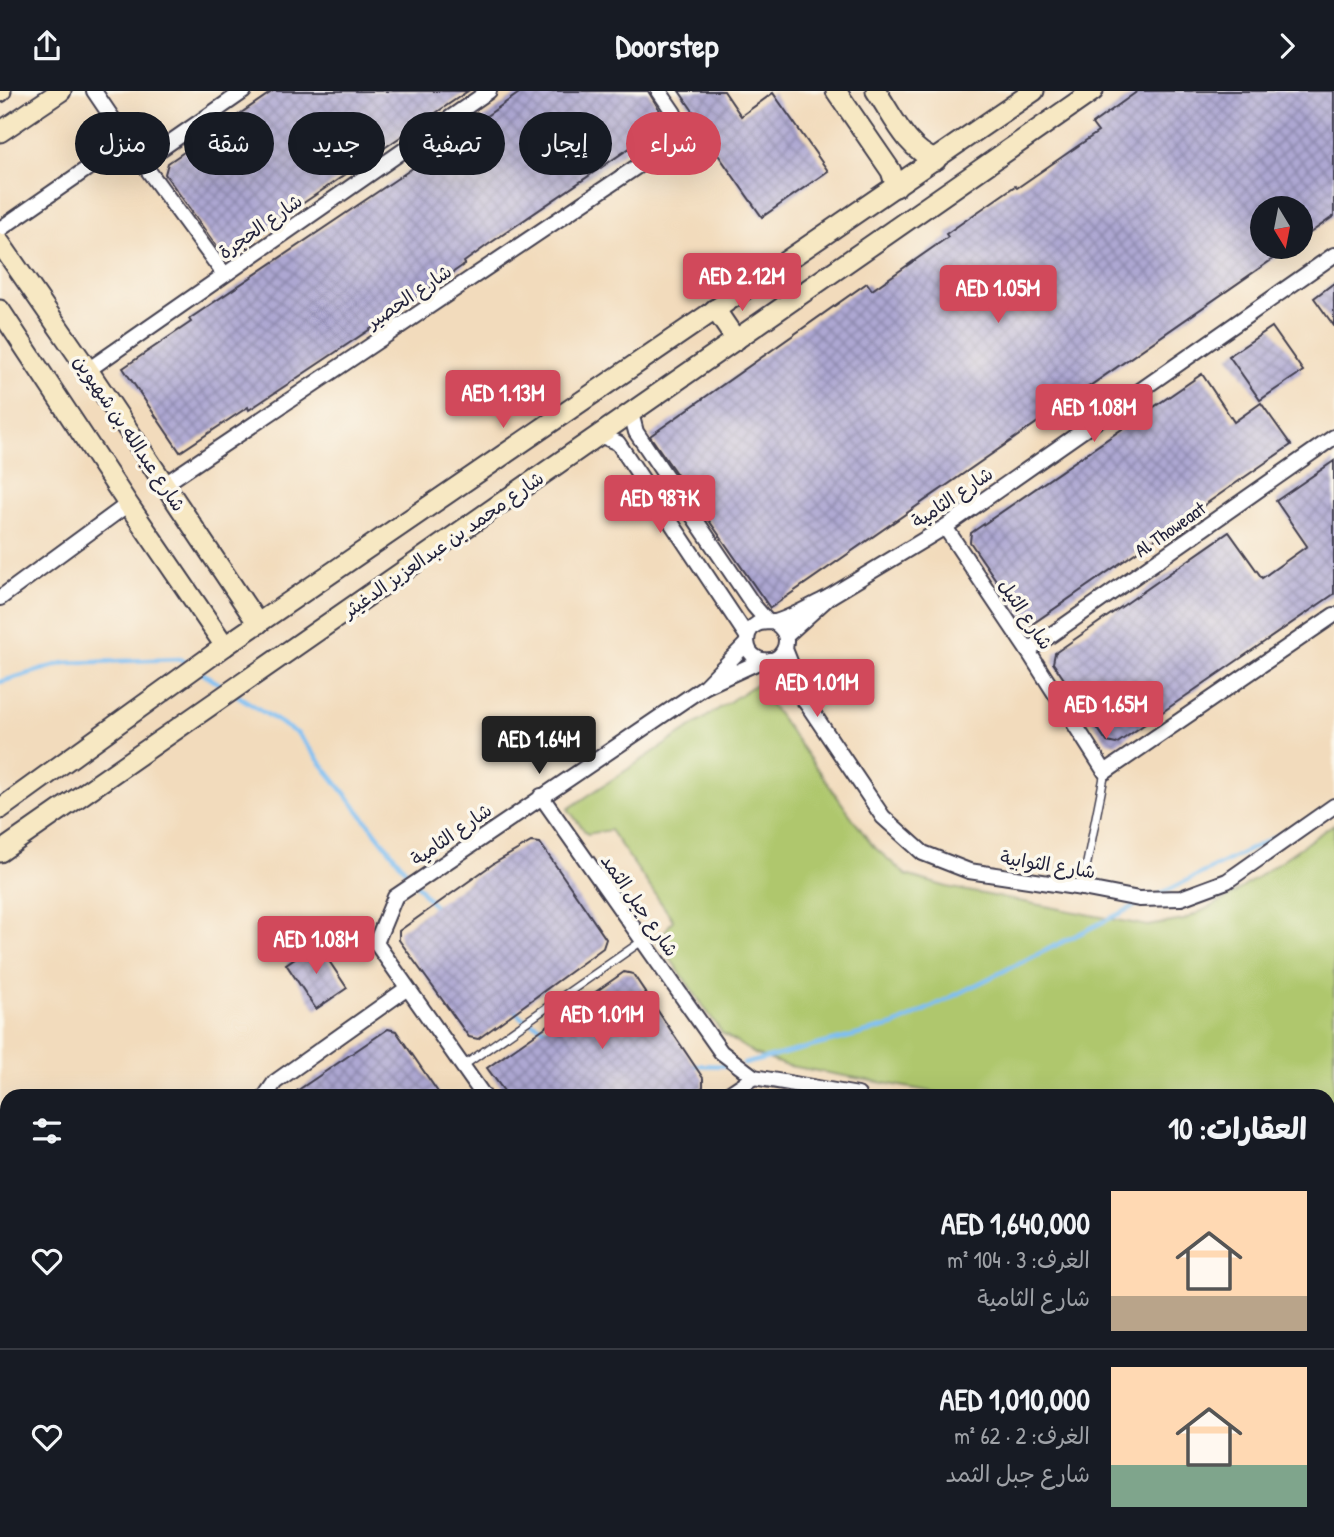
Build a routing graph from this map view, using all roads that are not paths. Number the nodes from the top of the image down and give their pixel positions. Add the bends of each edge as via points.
1 (61, 91) edge
2 (94, 91) edge
3 (244, 91) edge
4 (489, 91) edge
5 (659, 91) edge
6 (836, 91) edge
7 (876, 91) edge
8 (1093, 91) edge
9 (1028, 95) edge
10 (108, 112) edge
11 (1040, 128) junction
12 (0, 132) edge
13 (170, 143) edge
14 (936, 160) junction
15 (78, 175) edge
16 (152, 175) edge
17 (896, 187) junction
18 (0, 229) edge
19 (0, 243) edge
20 (1334, 255) edge
21 (224, 274) junction
22 (715, 309) junction
23 (0, 310) edge
24 (736, 340) junction
25 (88, 370) junction
26 (631, 413) junction
27 (600, 435) junction
28 (1334, 437) edge
29 (165, 484) junction
30 (128, 505) junction
31 (944, 527) junction
32 (829, 597) junction
33 (0, 598) edge
34 (1334, 615) edge
35 (770, 622) junction
36 (258, 624) junction
37 (747, 639) junction
38 (785, 643) junction
39 (225, 646) junction
40 (1028, 652) junction
41 (767, 660) junction
42 (704, 687) junction
43 (807, 704) junction
44 (1105, 772) junction
45 (541, 796) junction
46 (1334, 806) edge
47 (0, 809) edge
48 (0, 852) edge
49 (1082, 888) junction
50 (642, 941) junction
51 (407, 989) junction
52 (463, 1066) junction
53 (754, 1077) junction
54 (270, 1089) edge
55 (479, 1089) edge
56 (736, 1089) edge
57 (823, 1089) edge

1 - 12 street
2 - 10 street
3 - 13 street
4 - 21 street, شارع الحجرة
5 - 29 street, شارع الحصير via 674,113 675,141
6 - 17 street via 891,171
7 - 14 street via 914,148
8 - 11 street, شارع محمد بن عبدالعزيز الدغيثر
9 - 11 street
9 - 14 street, شارع محمد بن عبدالعزيز الدغيثر
11 - 24 street, شارع محمد بن عبدالعزيز الدغيثر
14 - 17 street, شارع محمد بن عبدالعزيز الدغيثر
15 - 18 street
16 - 21 street
17 - 22 street, شارع محمد بن عبدالعزيز الدغيثر
19 - 25 street, شارع عبدالله بن شهيوين
20 - 31 street, شارع الثامية
21 - 25 street, شارع الحجرة
22 - 24 street
22 - 36 street, شارع محمد بن عبدالعزيز الدغيثر
23 - 30 street, شارع عبدالله بن شهيوين
24 - 26 street, شارع محمد بن عبدالعزيز الدغيثر
25 - 29 street, شارع عبدالله بن شهيوين
26 - 27 street, شارع محمد بن عبدالعزيز الدغيثر
26 - 35 street via 636,432 754,606
27 - 37 street via 618,443
27 - 48 street, شارع محمد بن عبدالعزيز الدغيثر
28 - 40 street, Al Thoweaat
29 - 36 street, شارع عبدالله بن شهيوين
30 - 33 street
30 - 39 street, شارع عبدالله بن شهيوين
31 - 32 street, شارع الثامية
31 - 40 street, شارع الثيل
32 - 35 street
32 - 38 street
34 - 44 street
35 - 37 street via 755,625
35 - 38 street via 779,625
36 - 39 street, شارع محمد بن عبدالعزيز الدغيثر
37 - 41 street via 752,655
37 - 42 street
38 - 41 street via 776,659
38 - 43 street
39 - 47 street, شارع محمد بن عبدالعزيز الدغيثر
40 - 44 street, شارع الثيل
41 - 42 street
41 - 43 street
42 - 45 street, شارع الثامية
43 - 49 street, شارع الثوابية via 883,817 923,853 970,871
44 - 49 lane
45 - 50 street, شارع جبل الثمد
45 - 51 street, شارع الثامية via 395,897 376,943
46 - 49 street, شارع الثوابية via 1227,881 1181,898 1139,899
50 - 52 lane
50 - 53 street, شارع جبل الثمد via 721,1052
51 - 52 street
51 - 54 street
52 - 55 street
53 - 56 street
53 - 57 street, شارع جبل الثمد

